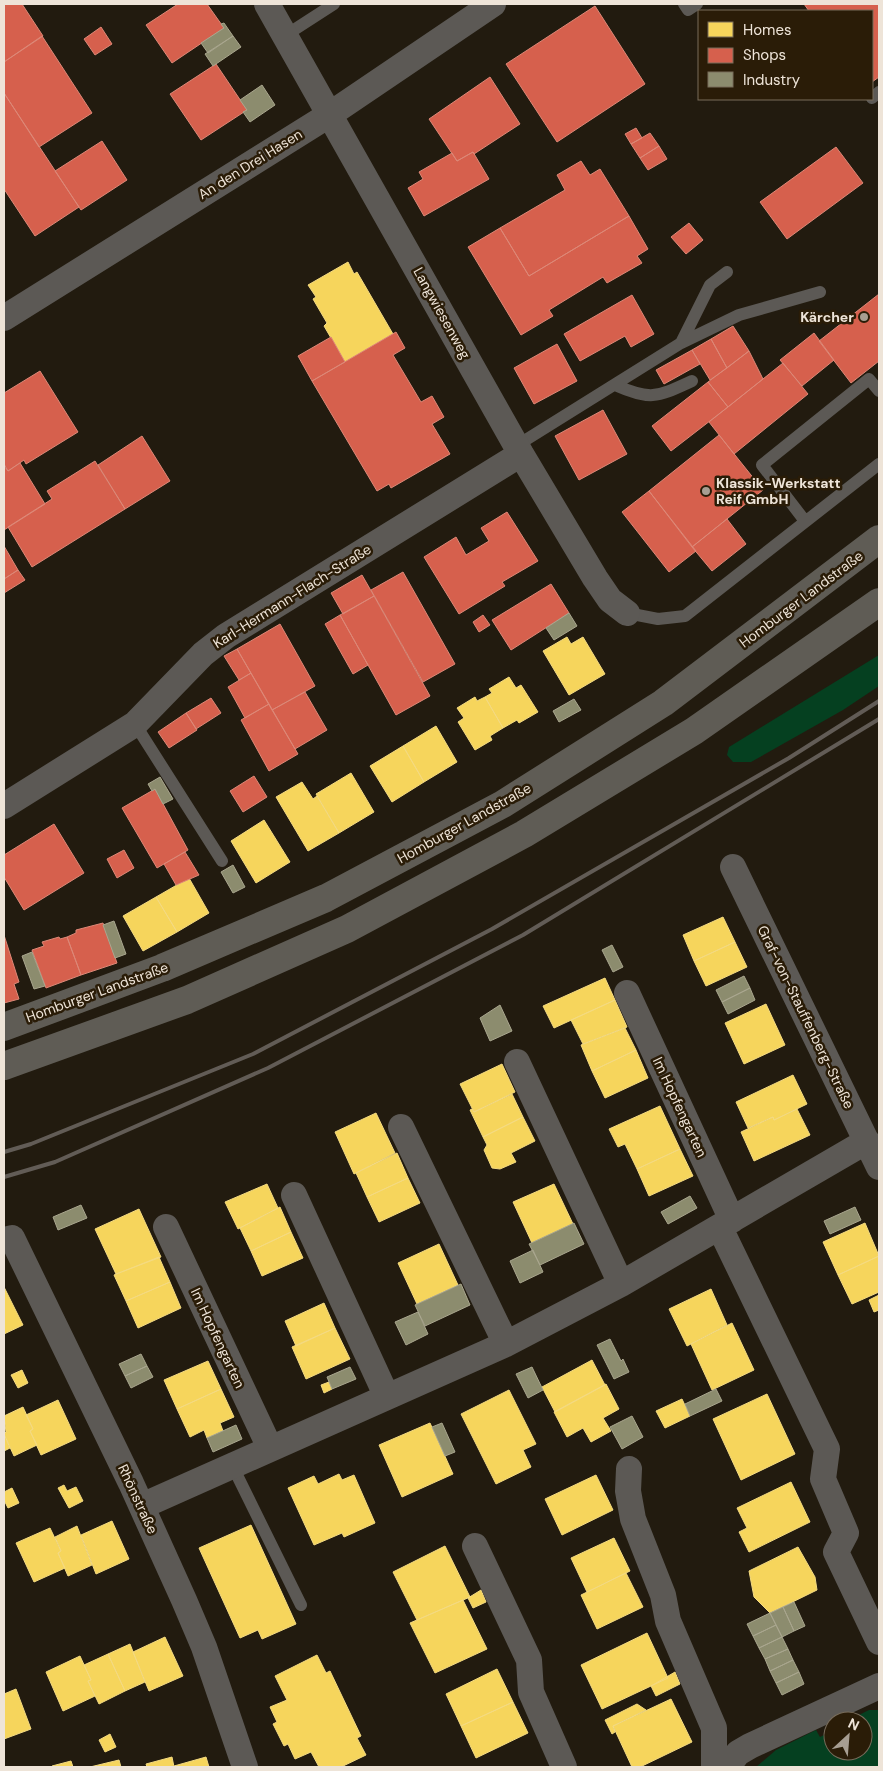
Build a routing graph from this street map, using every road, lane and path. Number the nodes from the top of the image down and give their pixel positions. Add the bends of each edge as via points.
1 (267, 4) edge
2 (334, 4) edge
3 (492, 4) edge
4 (684, 4) edge
5 (697, 4) edge
6 (286, 35) junction
7 (329, 115) junction
8 (727, 272) dead end
9 (820, 292) dead end
10 (4, 318) edge
11 (682, 343) junction
12 (692, 381) dead end
13 (615, 385) junction
14 (879, 391) edge
15 (518, 450) junction
16 (879, 464) edge
17 (805, 521) junction
18 (879, 538) edge
19 (879, 602) edge
20 (628, 613) joint
21 (135, 724) junction
22 (4, 806) edge
23 (222, 861) dead end
24 (733, 867) dead end
25 (627, 993) dead end
26 (4, 1027) edge
27 (517, 1062) dead end
28 (4, 1066) edge
29 (400, 1127) dead end
30 (867, 1141) junction
31 (879, 1167) edge
32 (294, 1195) dead end
33 (726, 1224) junction
34 (166, 1227) dead end
35 (8, 1239) edge
36 (621, 1284) junction
37 (506, 1344) junction
38 (387, 1397) junction
39 (270, 1448) junction
40 (232, 1465) junction
41 (629, 1469) dead end
42 (142, 1506) junction
43 (475, 1546) dead end
44 (301, 1605) dead end
45 (879, 1642) edge
46 (879, 1686) edge
47 (245, 1767) edge
48 (564, 1767) edge
49 (714, 1767) edge
50 (727, 1767) edge

1 - 6 street, Langwiesenweg
2 - 6 lane
3 - 7 street, An den Drei Hasen
4 - 5 lane via 688,10
6 - 7 street, Langwiesenweg
7 - 10 street, An den Drei Hasen
7 - 15 street, Langwiesenweg
8 - 11 lane via 710,285
9 - 11 lane via 739,315
11 - 13 lane
12 - 13 lane via 661,396 639,396
13 - 15 lane
14 - 17 lane via 869,378 762,464
15 - 20 street, Langwiesenweg via 595,578 610,600
15 - 21 street, Karl-Hermann-Flach-Straße via 226,636 203,654
16 - 17 lane
17 - 20 lane via 685,616 658,619
18 - 26 main road, Homburger Landstraße via 662,703 504,804 326,898 162,968
19 - 28 main road via 686,736 524,834 347,929 187,1000
21 - 22 street, Karl-Hermann-Flach-Straße
21 - 23 lane
24 - 30 street, Graf-von-Stauffenberg-Straße
25 - 33 street, Im Hopfengarten
27 - 36 street
29 - 37 street
30 - 31 street, Graf-von-Stauffenberg-Straße
30 - 33 street
32 - 38 street
33 - 36 street
33 - 45 street, Im Hopfengarten via 827,1450 822,1479 846,1533 836,1552
34 - 39 street, Im Hopfengarten
35 - 42 street, Rhönstraße
36 - 37 street
37 - 38 street
38 - 39 street
39 - 40 street
40 - 42 street
40 - 44 lane
41 - 49 street via 632,1520 663,1595 668,1621 714,1728
42 - 47 street, Rhönstraße via 204,1647
43 - 48 street via 529,1660 531,1692
46 - 50 street via 750,1746 738,1753

